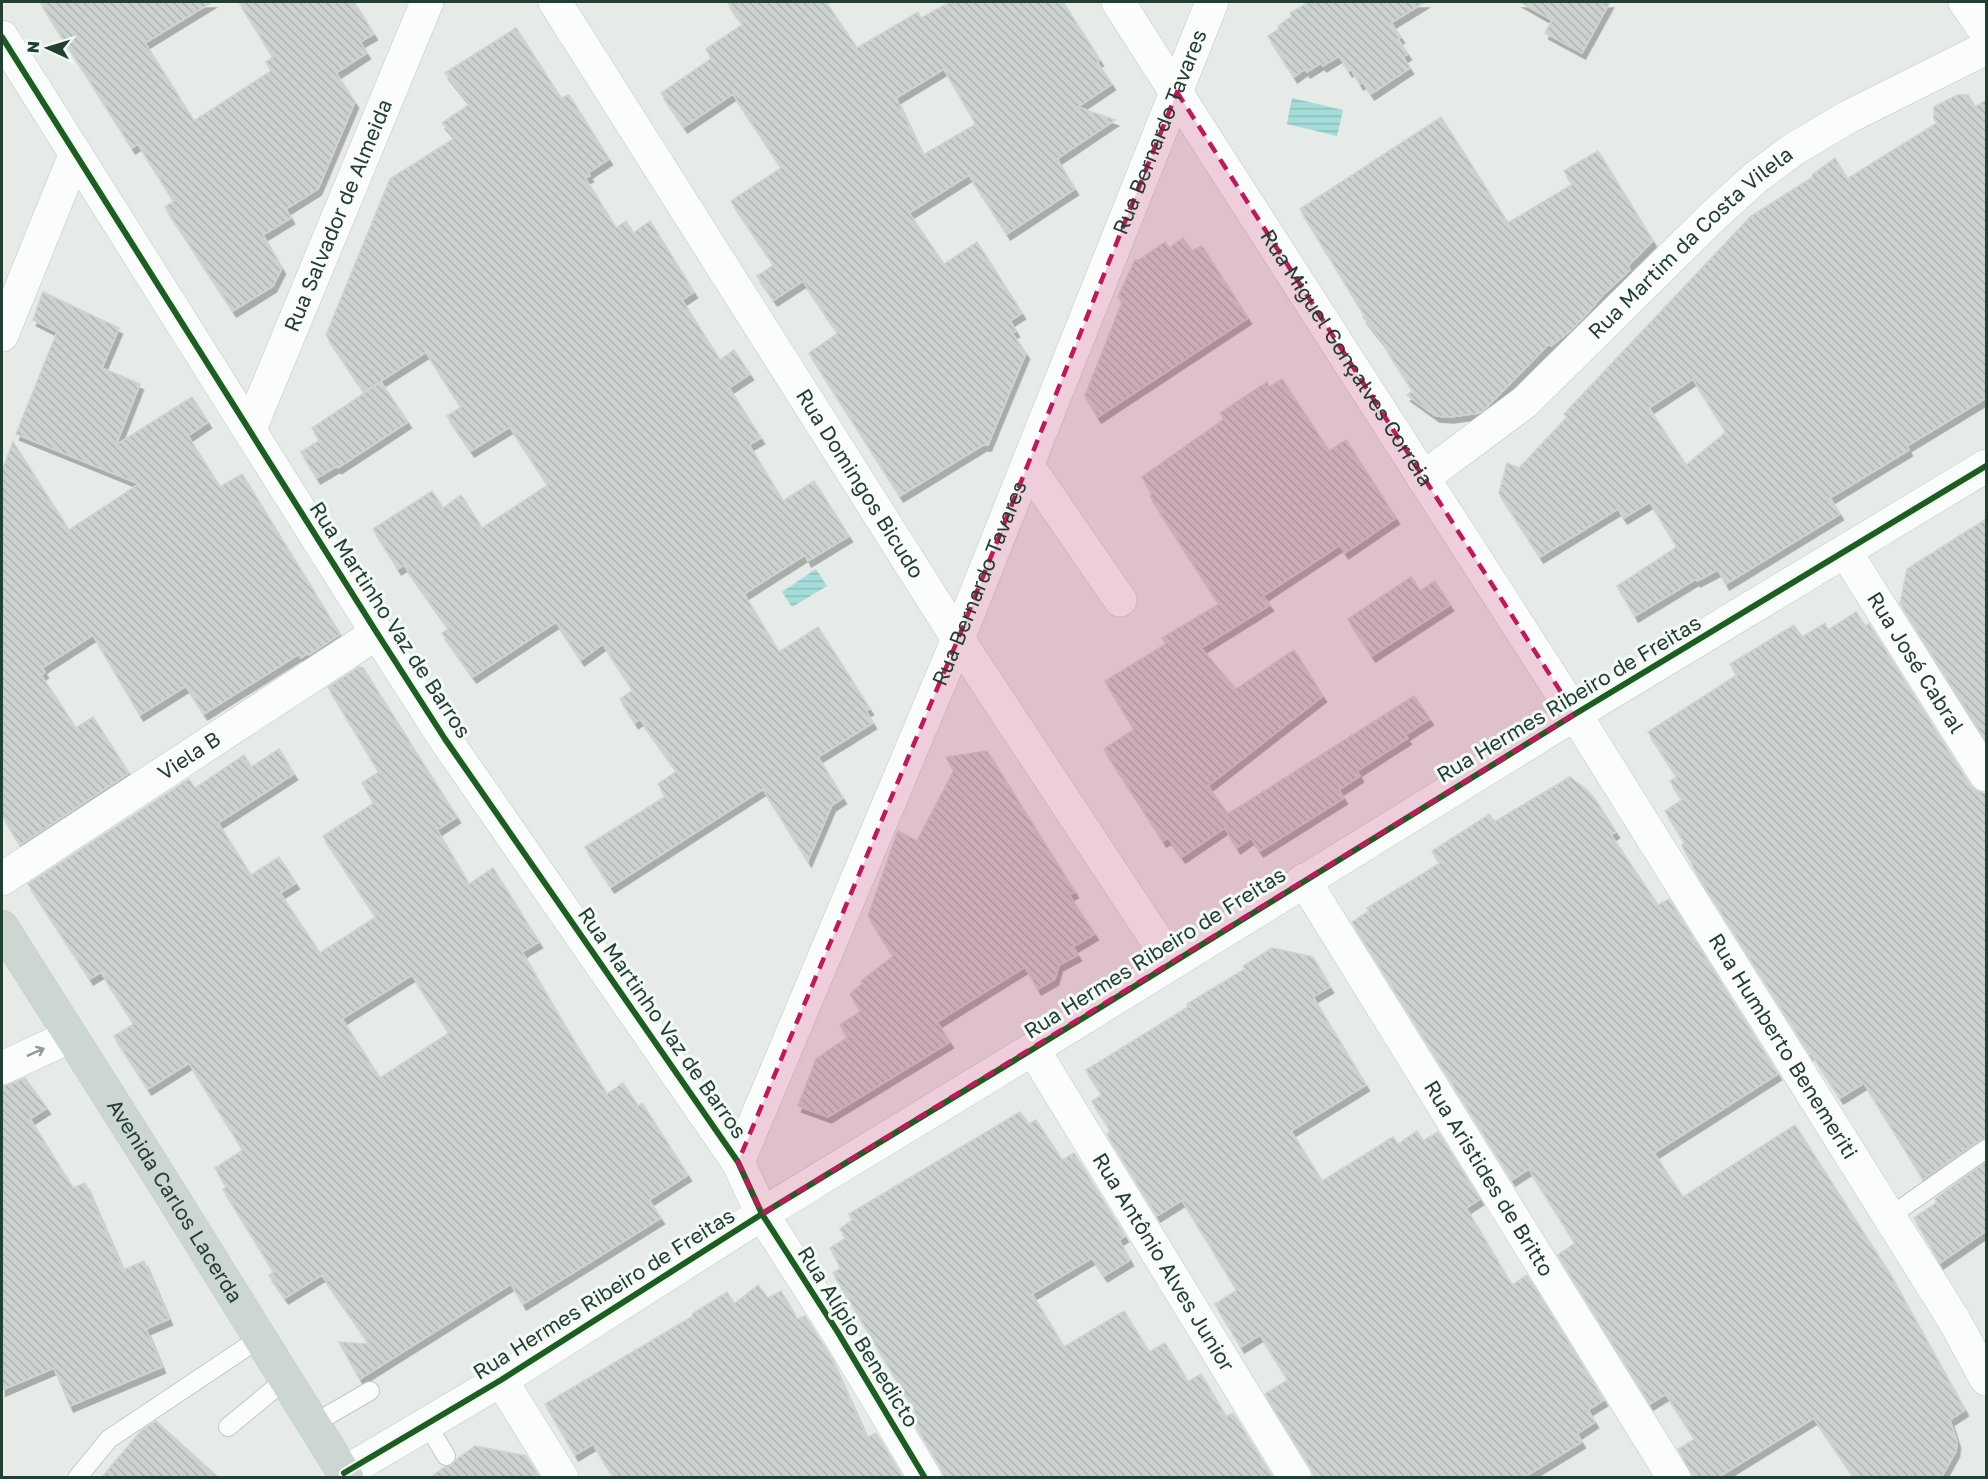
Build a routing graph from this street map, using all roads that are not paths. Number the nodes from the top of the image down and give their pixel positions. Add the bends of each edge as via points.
1 (427, 2) edge
2 (555, 2) edge
3 (1118, 2) edge
4 (1212, 2) edge
5 (1965, 2) edge
6 (1986, 32) edge
7 (2, 37) edge
8 (1986, 48) edge
9 (1177, 92) junction
10 (75, 154) junction
11 (2, 335) edge
12 (250, 429) junction
13 (1028, 466) junction
14 (1986, 466) edge
15 (1423, 478) junction
16 (1845, 551) junction
17 (1120, 600) dead end
18 (376, 633) junction
19 (958, 639) junction
20 (1575, 714) junction
21 (1986, 775) edge
22 (2, 879) edge
23 (1304, 880) junction
24 (2, 927) edge
25 (1171, 962) junction
26 (71, 1036) junction
27 (1033, 1049) junction
28 (2, 1068) edge
29 (1986, 1149) edge
30 (738, 1162) junction
31 (762, 1214) junction
32 (1888, 1217) junction
33 (260, 1338) junction
34 (286, 1379) junction
35 (1986, 1379) edge
36 (501, 1380) junction
37 (370, 1391) dead end
38 (313, 1424) junction
39 (427, 1424) junction
40 (228, 1427) dead end
41 (446, 1456) dead end
42 (345, 1475) edge
43 (77, 1478) edge
44 (562, 1478) edge
45 (926, 1478) edge
46 (1295, 1478) edge
47 (1674, 1478) edge

1 - 12 street, Rua Salvador de Almeida
2 - 19 street, Rua Domingos Bicudo
3 - 9 street, Rua Miguel Gonçalves Correia
4 - 9 street, Rua Bernardo Tavares
5 - 6 street
7 - 10 street, Rua Martinho Vaz de Barros
8 - 15 street, Rua Martim da Costa Vilela via 1848,117 1755,178 1525,402
9 - 13 street, Rua Bernardo Tavares
9 - 15 street, Rua Miguel Gonçalves Correia
10 - 11 street
10 - 12 street, Rua Martinho Vaz de Barros
12 - 18 street, Rua Martinho Vaz de Barros
13 - 17 street
13 - 19 street, Rua Bernardo Tavares
14 - 16 street, Rua Hermes Ribeiro de Freitas
15 - 20 street, Rua Miguel Gonçalves Correia
16 - 20 street, Rua Hermes Ribeiro de Freitas
16 - 21 street, Rua José Cabral
18 - 22 street, Viela B
18 - 30 street, Rua Martinho Vaz de Barros
19 - 25 street, Rua Domingos Bicudo
19 - 30 street, Rua Bernardo Tavares
20 - 23 street, Rua Hermes Ribeiro de Freitas
20 - 32 street, Rua Humberto Benemeriti
23 - 25 street, Rua Hermes Ribeiro de Freitas
23 - 47 street, Rua Aristides de Britto
24 - 26 main road, Avenida Carlos Lacerda
25 - 27 street, Rua Hermes Ribeiro de Freitas
28 -> 26 street
26 - 33 main road, Avenida Carlos Lacerda
27 - 31 street, Rua Hermes Ribeiro de Freitas
27 - 46 street, Rua Antônio Alves Junior
29 - 32 lane
30 - 31 street, Rua Martinho Vaz de Barros
31 - 36 street, Rua Hermes Ribeiro de Freitas
31 - 45 street, Rua Alípio Benedicto
32 - 35 street, Rua Humberto Benemeriti via 1954,1320
33 - 34 main road, Avenida Carlos Lacerda
33 - 43 lane via 110,1439
34 - 38 main road, Avenida Carlos Lacerda
34 - 40 lane
36 - 39 street, Rua Hermes Ribeiro de Freitas
36 - 44 street
37 - 38 lane
38 - 42 main road, Avenida Carlos Lacerda
39 - 41 lane
39 - 42 street, Rua Hermes Ribeiro de Freitas

